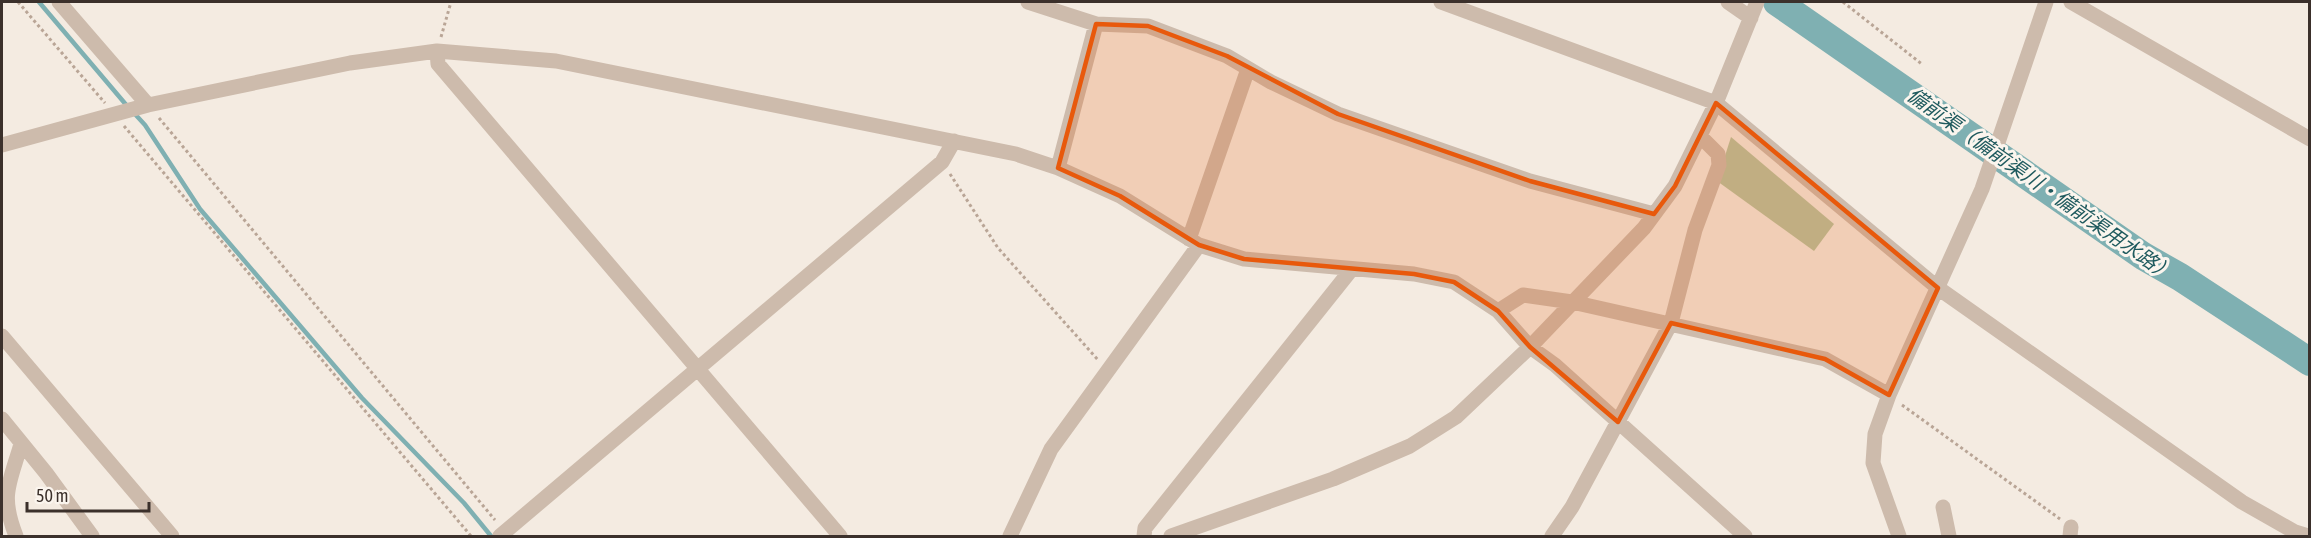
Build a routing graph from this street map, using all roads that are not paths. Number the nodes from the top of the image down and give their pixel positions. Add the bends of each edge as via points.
1 (59, 2) edge
2 (1028, 2) edge
3 (1441, 2) edge
4 (1728, 2) edge
5 (1757, 2) edge
6 (2046, 2) edge
7 (2070, 2) edge
8 (1060, 6) edge
9 (1751, 18) junction
10 (1096, 24) junction
11 (437, 51) junction
12 (1248, 69) junction
13 (1716, 103) junction
14 (148, 105) junction
15 (1700, 136) junction
16 (2310, 139) edge
17 (954, 141) junction
18 (2, 145) edge
19 (1058, 168) junction
20 (1654, 214) junction
21 (1194, 242) junction
22 (1351, 270) junction
23 (1938, 288) junction
24 (1572, 302) junction
25 (1498, 310) junction
26 (1671, 323) junction
27 (2, 336) edge
28 (1530, 346) junction
29 (698, 369) junction
30 (1889, 395) junction
31 (2, 419) edge
32 (1618, 422) junction
33 (21, 444) junction
34 (1943, 507) dead end
35 (502, 534) edge
36 (16, 537) edge
37 (92, 537) edge
38 (172, 537) edge
39 (840, 537) edge
40 (1010, 537) edge
41 (1144, 537) edge
42 (1171, 537) edge
43 (1552, 537) edge
44 (1744, 537) edge
45 (1899, 537) edge
46 (1949, 537) edge
47 (2308, 537) edge

1 - 14 street
2 - 8 street
3 - 13 street
4 - 9 street
5 - 9 street
6 - 23 street via 2004,132
7 - 16 street
8 - 10 street
9 - 13 street
10 - 12 street via 1148,26 1227,56
10 - 19 street
11 - 14 street via 350,63
11 - 17 street via 556,61
11 - 29 street via 438,64
12 - 20 street via 1338,114 1392,134 1530,181
12 - 21 street
13 - 15 street
13 - 23 street
14 - 18 street
15 - 20 street via 1675,186
15 - 26 street via 1718,154 1719,165 1695,230
17 - 19 street
17 - 29 street via 942,162
19 - 21 street via 1120,196
20 - 24 street
21 - 22 street via 1244,259
21 - 40 street via 1052,449
22 - 25 street via 1414,274 1454,282
22 - 41 street via 1145,528
23 - 30 street
23 - 47 street via 2242,502
24 - 25 street via 1523,295
24 - 26 street
24 - 28 street
25 - 28 street
26 - 30 street via 1825,359
26 - 32 street
27 - 38 street
28 - 32 street
28 - 42 street via 1456,417 1410,446 1333,479
29 - 35 street
29 - 39 street
30 - 45 street via 1875,434 1873,463
31 - 33 street
32 - 43 street
32 - 44 street
33 - 36 street via 6,492 6,512
33 - 37 street
34 - 46 street

